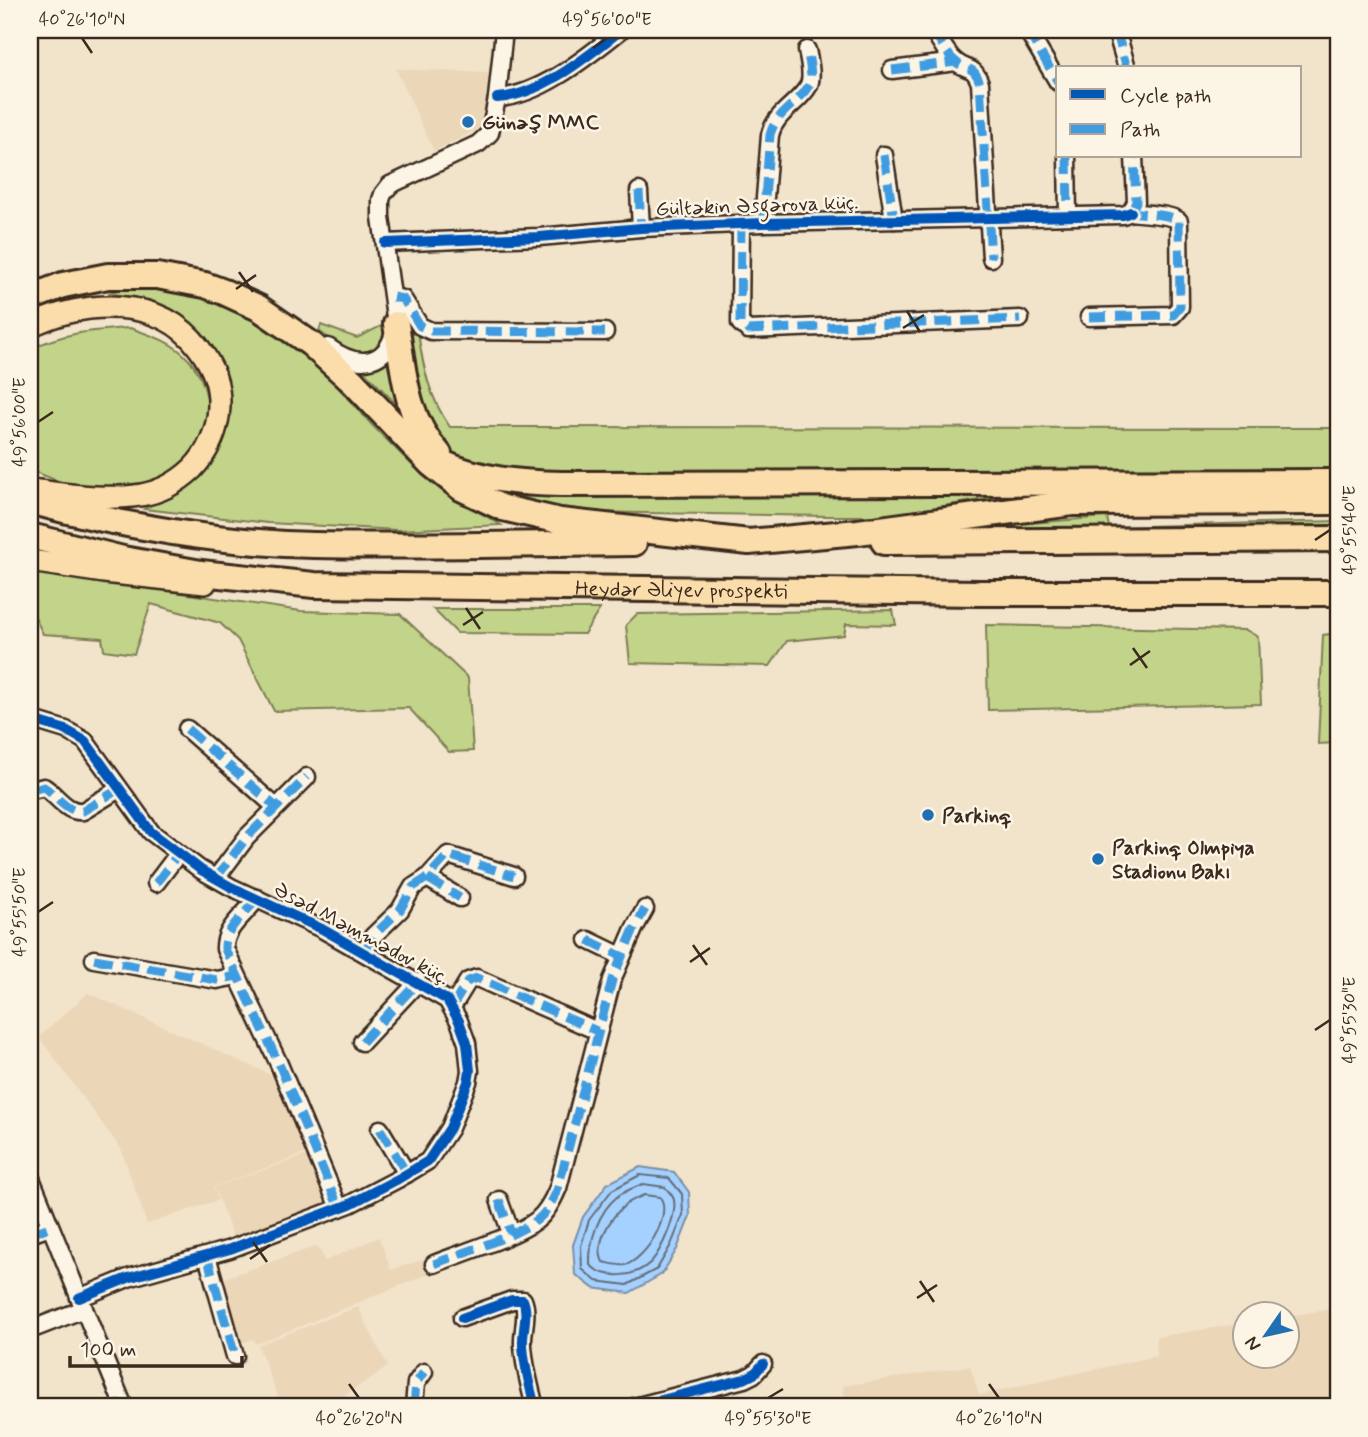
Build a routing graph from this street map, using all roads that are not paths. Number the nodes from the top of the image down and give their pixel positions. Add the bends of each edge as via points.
1 (504, 30) edge
2 (621, 30) edge
3 (933, 30) edge
4 (1027, 30) edge
5 (1116, 30) edge
6 (807, 50) dead end
7 (956, 62) junction
8 (1126, 66) edge
9 (892, 70) dead end
10 (1056, 79) edge
11 (497, 98) junction
12 (884, 155) dead end
13 (1067, 158) edge
14 (1134, 158) edge
15 (639, 191) dead end
16 (1131, 212) junction
17 (1068, 215) junction
18 (990, 218) junction
19 (894, 220) junction
20 (764, 223) junction
21 (741, 224) junction
22 (641, 228) junction
23 (385, 243) junction
24 (991, 258) dead end
25 (205, 285) junction
26 (393, 297) junction
27 (30, 298) edge
28 (1090, 317) dead end
29 (1020, 318) dead end
30 (396, 324) junction
31 (30, 326) edge
32 (605, 332) dead end
33 (408, 442) junction
34 (455, 468) junction
35 (1338, 482) edge
36 (30, 490) edge
37 (30, 501) edge
38 (1338, 502) edge
39 (30, 536) edge
40 (1338, 539) edge
41 (749, 542) junction
42 (30, 561) edge
43 (314, 585) junction
44 (1338, 593) edge
45 (30, 719) edge
46 (187, 729) dead end
47 (307, 777) dead end
48 (36, 789) dead end
49 (119, 789) junction
50 (276, 807) junction
51 (178, 854) junction
52 (514, 876) dead end
53 (216, 878) junction
54 (427, 878) junction
55 (156, 883) dead end
56 (257, 898) junction
57 (460, 898) dead end
58 (645, 909) dead end
59 (589, 940) dead end
60 (364, 952) junction
61 (621, 956) junction
62 (94, 959) dead end
63 (237, 976) junction
64 (418, 982) junction
65 (452, 1007) junction
66 (597, 1031) junction
67 (362, 1042) dead end
68 (380, 1129) dead end
69 (407, 1174) junction
70 (30, 1176) edge
71 (499, 1200) dead end
72 (339, 1208) junction
73 (50, 1227) junction
74 (511, 1233) junction
75 (30, 1234) edge
76 (207, 1256) junction
77 (434, 1264) dead end
78 (81, 1303) junction
79 (461, 1318) dead end
80 (30, 1329) edge
81 (235, 1356) dead end
82 (763, 1364) dead end
83 (424, 1372) dead end
84 (119, 1406) edge
85 (414, 1407) edge
86 (535, 1407) edge
87 (634, 1407) edge

1 - 11 street
2 - 11 street via 549,80 528,91
3 - 7 street
4 - 10 street
5 - 8 street
6 - 20 street via 809,85 772,125
7 - 9 street
7 - 18 street via 970,67 980,83
11 - 23 street via 493,125 485,139 386,189 380,206
12 - 19 street
13 - 17 street
14 - 16 street via 1136,202
15 - 22 street
16 - 17 street, Gültəkin Əsgərova küç.
16 - 28 street, Gültəkin Əsgərova küç. via 1172,216 1179,222 1180,307 1173,315
17 - 18 street, Gültəkin Əsgərova küç.
18 - 19 street, Gültəkin Əsgərova küç.
18 - 24 street
19 - 20 street, Gültəkin Əsgərova küç.
20 - 21 street, Gültəkin Əsgərova küç.
21 - 22 street, Gültəkin Əsgərova küç.
21 - 29 street via 740,323 748,330
22 - 23 street, Gültəkin Əsgərova küç.
23 - 26 street
25 - 27 highway via 157,276 108,276
25 - 30 street via 235,292 285,315 353,362 371,360 384,351
25 - 33 highway via 259,308 312,344
26 - 30 street
26 - 32 street via 403,299 420,326 431,331
30 - 34 highway via 413,416 431,445
31 - 36 main road via 96,306 136,309 160,317 180,327 209,362 219,400 219,416 206,451 184,476 164,488 118,497
33 - 34 highway
33 - 41 highway via 461,488 525,514
34 - 35 highway via 489,478 562,484
37 - 41 highway, Heydər Əliyev prospekti via 195,535 312,545
38 - 41 highway via 1072,503 879,530
39 - 43 highway, Heydər Əliyev prospekti via 201,573
40 - 41 highway, Heydər Əliyev prospekti
42 - 43 main road via 198,583
43 - 44 highway, Heydər Əliyev prospekti
45 - 49 street, Əsəd Məmmədov küç. via 85,741
46 - 50 street
47 - 50 street
48 - 49 street via 49,789 77,812
49 - 51 street, Əsəd Məmmədov küç. via 150,832
50 - 53 street
51 - 53 street, Əsəd Məmmədov küç.
51 - 55 street
52 - 54 street via 448,855
53 - 56 street, Əsəd Məmmədov küç.
54 - 57 street
54 - 60 street via 413,887
56 - 60 street, Əsəd Məmmədov küç.
56 - 63 street via 225,938
58 - 61 street
59 - 61 street
60 - 64 street, Əsəd Məmmədov küç.
61 - 66 street
62 - 63 street via 217,980
63 - 72 street
64 - 65 street, Əsəd Məmmədov küç.
64 - 67 street
65 - 66 street via 472,977
65 - 69 street, Əsəd Məmmədov küç. via 467,1043 468,1082 436,1151
66 - 74 street via 558,1188 538,1219
68 - 69 street
69 - 72 street, Əsəd Məmmədov küç.
70 - 73 street
71 - 74 street
72 - 76 street, Əsəd Məmmədov küç.
73 - 75 street
73 - 78 street
74 - 77 street
76 - 78 street, Əsəd Məmmədov küç. via 128,1278
76 - 81 street
78 - 80 street, Əsəd Məmmədov küç.
78 - 84 street
79 - 86 street via 523,1300 525,1367
82 - 87 street via 744,1379
83 - 85 street via 416,1382

